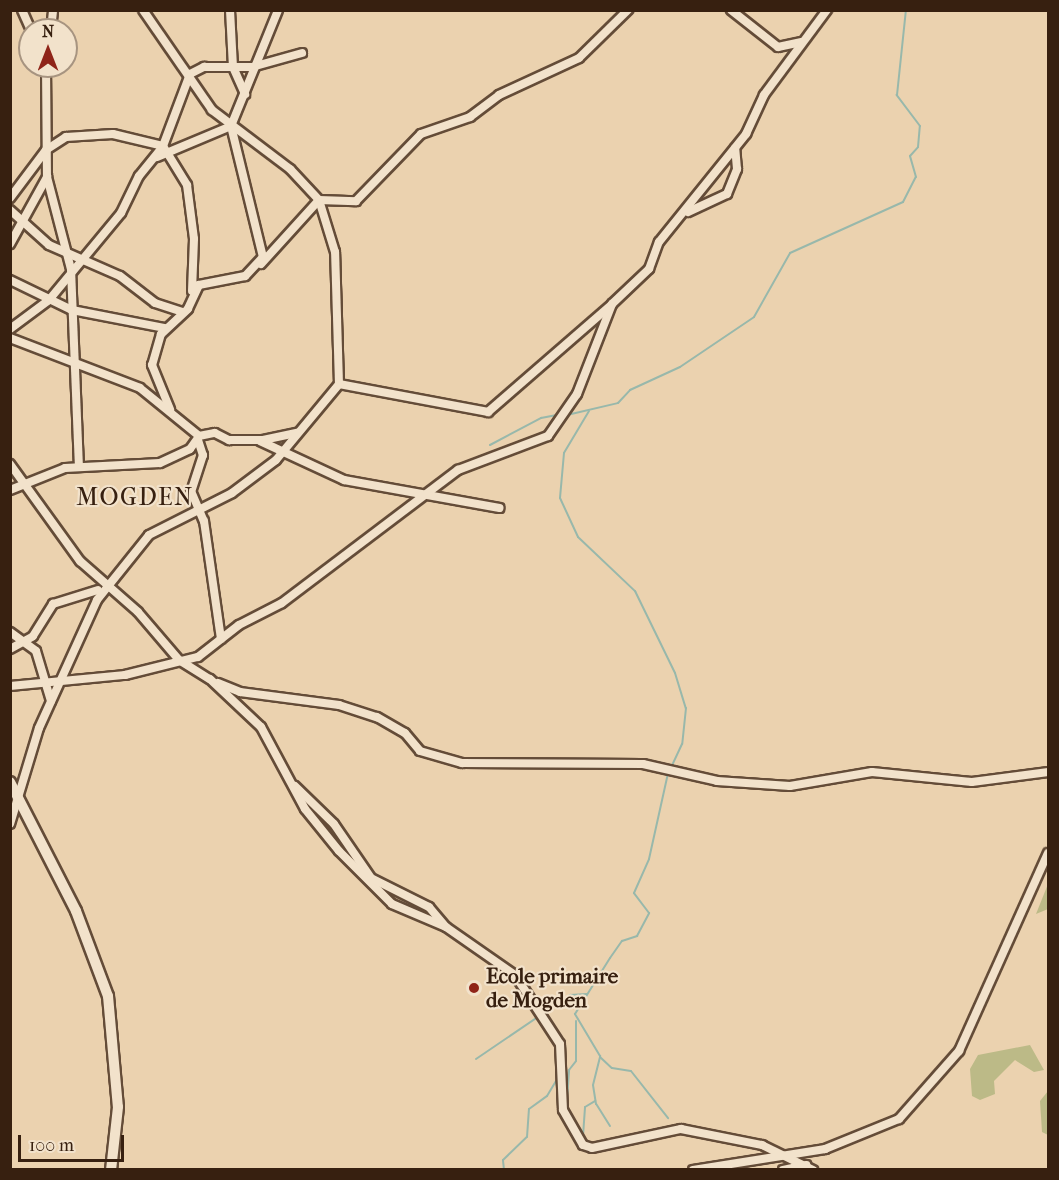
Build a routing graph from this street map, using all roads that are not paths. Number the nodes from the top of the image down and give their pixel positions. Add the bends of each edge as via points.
1 (143, 10) edge
2 (230, 10) edge
3 (278, 10) edge
4 (628, 10) edge
5 (731, 10) edge
6 (827, 10) edge
7 (802, 42) junction
8 (302, 52) dead end
9 (233, 67) junction
10 (252, 67) junction
11 (190, 74) junction
12 (46, 78) edge
13 (245, 94) junction
14 (231, 126) junction
15 (735, 148) junction
16 (167, 149) junction
17 (46, 150) junction
18 (47, 177) junction
19 (10, 198) edge
20 (319, 200) junction
21 (10, 210) edge
22 (687, 213) junction
23 (24, 224) junction
24 (10, 244) edge
25 (69, 254) junction
26 (79, 258) junction
27 (261, 264) junction
28 (71, 269) junction
29 (10, 280) edge
30 (192, 293) junction
31 (50, 300) junction
32 (612, 304) junction
33 (72, 310) junction
34 (183, 312) junction
35 (165, 328) junction
36 (10, 329) edge
37 (10, 338) edge
38 (78, 361) junction
39 (339, 384) junction
40 (170, 409) junction
41 (299, 433) junction
42 (198, 438) junction
43 (258, 440) junction
44 (282, 452) junction
45 (10, 464) edge
46 (79, 467) junction
47 (28, 483) junction
48 (10, 490) edge
49 (428, 495) junction
50 (499, 508) dead end
51 (201, 510) junction
52 (95, 575) junction
53 (110, 587) junction
54 (98, 590) junction
55 (97, 600) junction
56 (10, 632) edge
57 (221, 639) junction
58 (26, 643) junction
59 (10, 649) edge
60 (179, 660) junction
61 (210, 679) junction
62 (62, 685) junction
63 (10, 686) edge
64 (49, 686) junction
65 (51, 701) junction
66 (1048, 772) edge
67 (10, 782) edge
68 (294, 785) junction
69 (19, 796) junction
70 (10, 824) edge
71 (1048, 853) edge
72 (371, 878) junction
73 (446, 927) junction
74 (788, 1155) junction
75 (809, 1167) edge
76 (715, 1168) edge
77 (111, 1170) edge
78 (693, 1170) edge
79 (783, 1170) edge

1 - 11 street
2 - 9 street
3 - 10 street
4 - 20 street via 579,58 500,95 470,117 421,134 356,201
5 - 7 street via 778,47
6 - 7 street
7 - 15 street
8 - 10 street
9 - 10 street
9 - 11 street via 204,67
9 - 13 street
10 - 13 street
11 - 14 street via 212,110
11 - 16 street
12 - 17 street
13 - 14 street
14 - 16 street
14 - 20 street via 290,170
14 - 27 street via 262,245
15 - 22 street
15 - 22 street via 737,169 727,194
16 - 17 street via 93,134 66,137
16 - 26 street via 139,176 121,213
16 - 30 street via 187,185 194,239
17 - 18 street
17 - 19 street
18 - 23 street
18 - 25 street
20 - 27 street
20 - 39 street via 336,252 332,280 340,302
21 - 23 street
22 - 32 street via 659,242 649,269
23 - 24 street
23 - 25 street
25 - 26 street
25 - 28 street
26 - 28 street
26 - 34 street via 120,276 155,303
27 - 30 street via 245,276 206,281
28 - 31 street
28 - 33 street
29 - 31 street
30 - 34 street
31 - 33 street
31 - 36 street
32 - 39 street via 488,412
32 - 49 street via 577,394 548,436 458,470
33 - 35 street
33 - 38 street
34 - 35 street
35 - 40 street via 152,364
37 - 38 street
38 - 40 street via 140,388
38 - 46 street
39 - 41 street
40 - 42 street
41 - 43 street
41 - 44 street
42 - 43 street via 215,433 229,440
42 - 46 street via 160,463
42 - 51 street via 202,460 191,484
43 - 44 street
44 - 49 street via 344,480
44 - 51 street via 232,493
45 - 47 street
46 - 47 street via 46,472
47 - 48 street
47 - 52 street
49 - 50 street
49 - 57 street via 282,603
51 - 53 street via 149,536
51 - 57 street
52 - 53 street
52 - 54 street
53 - 55 street
53 - 60 street
54 - 55 street
54 - 58 street via 53,604
55 - 62 street via 78,634
56 - 58 street
57 - 60 street via 198,657
58 - 59 street
58 - 64 street via 40,660
60 - 61 street
60 - 62 street
61 - 66 street via 240,692 339,705 377,717 405,733 420,751 471,764 643,764 717,781 790,786 872,772 972,782
61 - 68 street via 261,727
62 - 64 street
62 - 65 street
63 - 64 street
64 - 65 street
65 - 69 street
67 - 69 street
68 - 72 street via 334,824
68 - 72 street via 315,824
69 - 70 street
69 - 77 street via 76,911 108,996 118,1097
71 - 74 street via 959,1051 917,1102 879,1130
72 - 73 street via 429,908
72 - 73 street via 392,904
73 - 74 street via 514,975 555,1035 565,1057 563,1110 583,1145 592,1148 681,1129
74 - 75 street
74 - 76 street
75 - 79 street
76 - 78 street

